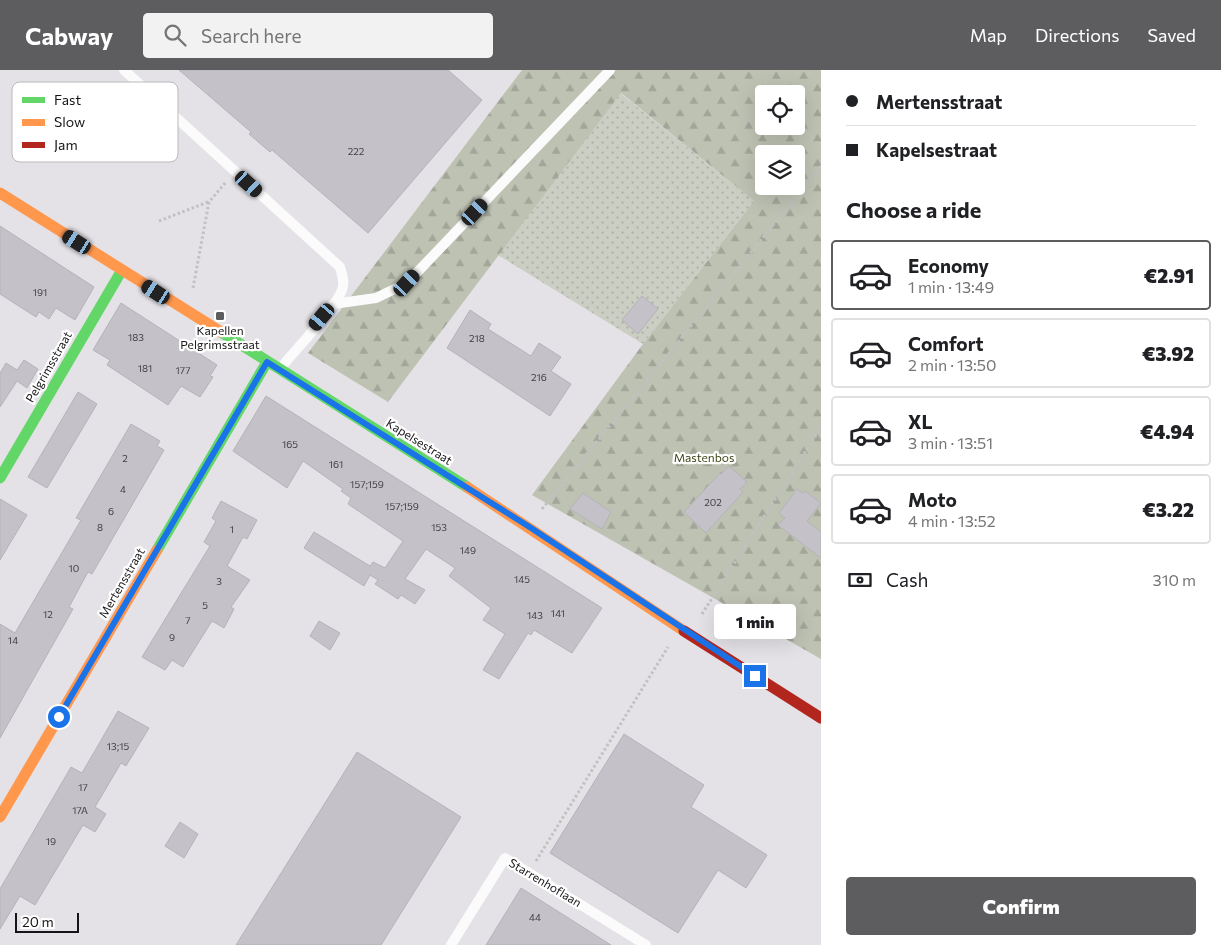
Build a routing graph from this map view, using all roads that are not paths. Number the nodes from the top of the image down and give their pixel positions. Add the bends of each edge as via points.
1 (124, 70) edge
2 (610, 70) edge
3 (137, 82) edge
4 (178, 120) edge
5 (0, 193) edge
6 (122, 270) junction
7 (333, 304) junction
8 (267, 362) junction
9 (279, 370) junction
10 (0, 478) edge
11 (821, 718) edge
12 (0, 817) edge
13 (451, 945) edge
14 (646, 945) edge

1 - 3 lane
2 - 7 lane via 407,283 376,298
4 - 7 lane via 340,267 342,290
5 - 6 main road, Kapelsestraat
6 - 8 main road, Kapelsestraat
6 - 10 main road, Pelgrimsstraat
7 - 9 lane
8 - 9 main road, Kapelsestraat
8 - 12 main road, Mertensstraat
9 - 11 main road, Kapelsestraat via 528,526
13 - 14 lane, Starrenhoflaan via 505,858

